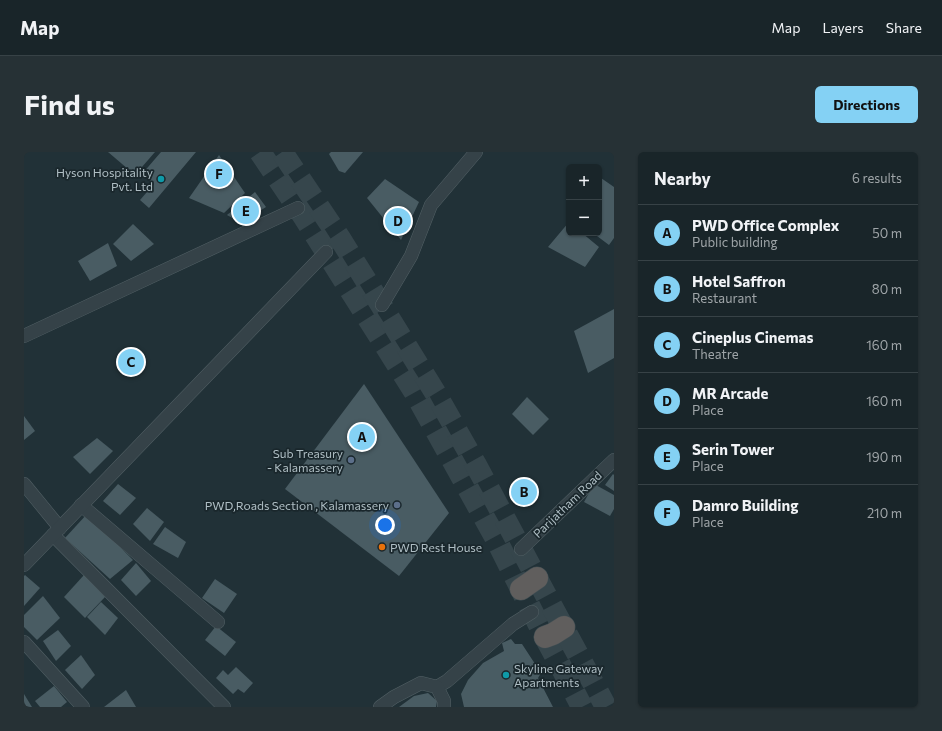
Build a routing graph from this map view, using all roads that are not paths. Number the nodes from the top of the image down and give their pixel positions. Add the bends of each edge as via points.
1 (476, 152) edge
2 (298, 208) dead end
3 (326, 252) dead end
4 (382, 305) dead end
5 (24, 336) edge
6 (614, 460) edge
7 (24, 484) edge
8 (82, 505) junction
9 (56, 531) junction
10 (521, 549) dead end
11 (24, 565) edge
12 (532, 612) dead end
13 (218, 622) dead end
14 (564, 627) dead end
15 (544, 637) dead end
16 (24, 642) edge
17 (438, 687) junction
18 (83, 707) edge
19 (224, 707) edge
20 (380, 707) edge
21 (444, 707) edge

1 - 4 street via 432,205 411,256
2 - 5 street
3 - 8 street
6 - 10 street, Parijatham Road
7 - 9 street
8 - 9 street
8 - 13 street
9 - 11 street
9 - 19 street
12 - 17 street via 513,624
14 - 15 highway
16 - 18 street
17 - 20 street via 421,683
17 - 21 street

